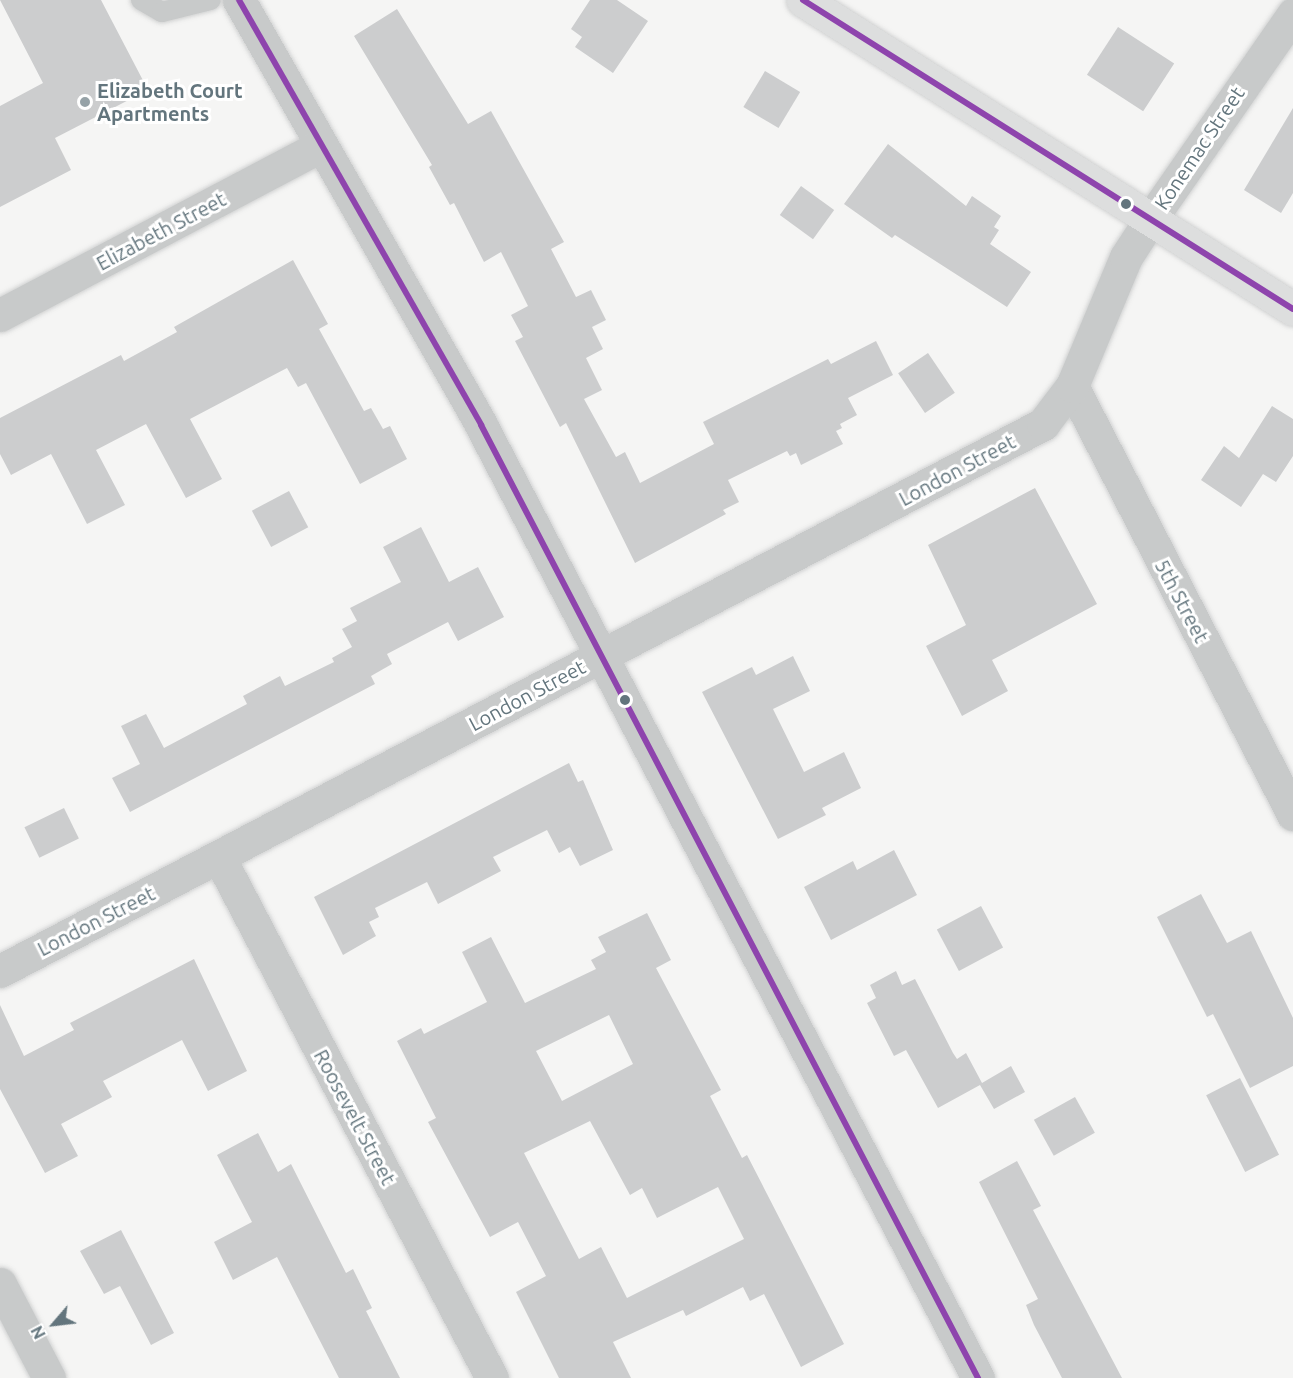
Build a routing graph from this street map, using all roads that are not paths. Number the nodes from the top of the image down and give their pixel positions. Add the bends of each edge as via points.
1 (141, 0) edge
2 (211, 0) edge
3 (239, 0) edge
4 (803, 0) edge
5 (1293, 14) edge
6 (321, 146) junction
7 (1150, 220) junction
8 (1293, 309) edge
9 (0, 315) edge
10 (1071, 386) junction
11 (601, 656) junction
12 (1293, 814) edge
13 (219, 856) junction
14 (0, 971) edge
15 (0, 1284) edge
16 (49, 1378) edge
17 (492, 1378) edge
18 (978, 1378) edge

1 - 2 lane via 162,12
3 - 6 street
4 - 7 main road
5 - 7 street, Konemac Street
6 - 9 street, Elizabeth Street
6 - 11 street via 481,425
7 - 8 main road
7 - 10 street, Konemac Street via 1126,257
10 - 11 street, London Street via 1043,424
10 - 12 street, 5th Street
11 - 13 street, London Street
11 - 18 street
13 - 14 street, London Street
13 - 17 street, Roosevelt Street
15 - 16 street

